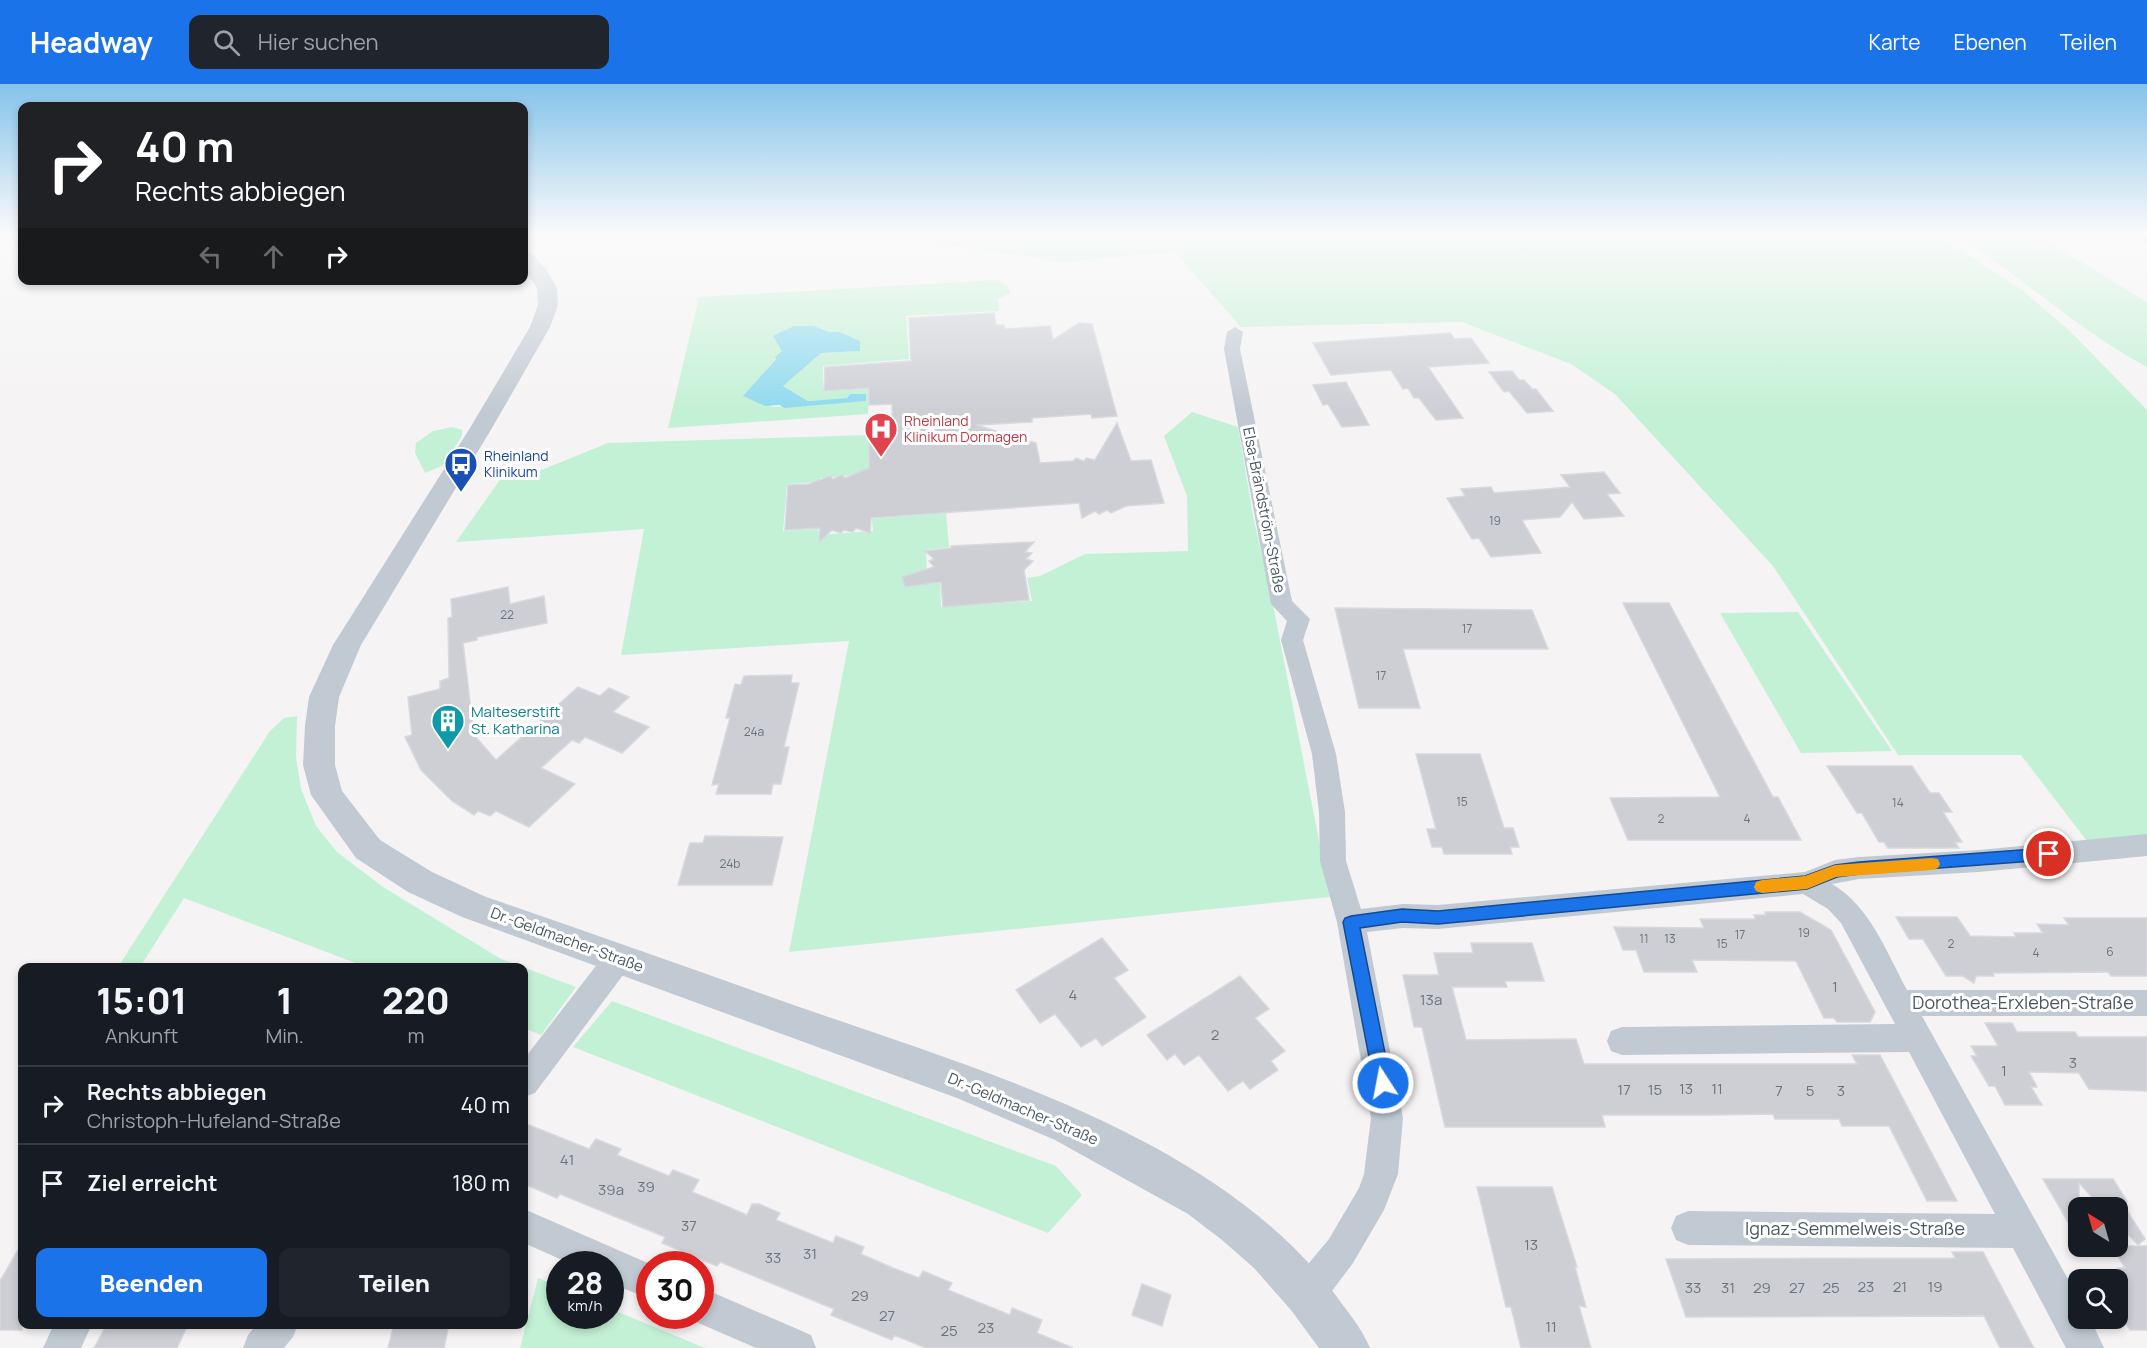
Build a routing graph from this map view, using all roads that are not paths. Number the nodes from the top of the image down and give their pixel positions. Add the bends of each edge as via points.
1 (547, 293) edge
2 (1235, 332) dead end
3 (2147, 845) edge
4 (1807, 883) junction
5 (1351, 922) junction
6 (619, 958) junction
7 (1898, 1003) junction
8 (2147, 1003) edge
9 (1917, 1038) junction
10 (1622, 1041) dead end
11 (528, 1078) edge
12 (528, 1228) edge
13 (1688, 1228) dead end
14 (2022, 1231) junction
15 (579, 1251) edge
16 (1307, 1294) junction
17 (714, 1311) edge
18 (71, 1329) edge
19 (276, 1329) edge
20 (61, 1348) edge
21 (261, 1348) edge
22 (798, 1348) edge
23 (1347, 1348) edge
24 (2086, 1348) edge

1 - 6 street, Dr.-Geldmacher-Straße via 548,305 540,327 347,645 324,697 319,765 327,795 368,849 420,882 474,907
2 - 5 street, Elsa-Brändström-Straße via 1232,349 1282,604 1299,619 1292,640 1317,720 1332,812 1333,861
3 - 4 street via 1859,868 1835,871
4 - 5 street
4 - 7 street via 1839,901 1851,915
5 - 16 street, Elsa-Brändström-Straße via 1387,1118 1381,1174 1372,1198 1341,1251
6 - 11 street
6 - 16 street, Dr.-Geldmacher-Straße via 965,1083 1069,1126 1203,1199 1269,1253
7 - 8 street, Dorothea-Erxleben-Straße
7 - 9 street
9 - 10 street
9 - 14 street
12 - 15 street
13 - 14 street, Ignaz-Semmelweis-Straße
14 - 24 street
16 - 23 street, Dr.-Geldmacher-Straße
17 - 22 street
18 - 20 street
19 - 21 street

